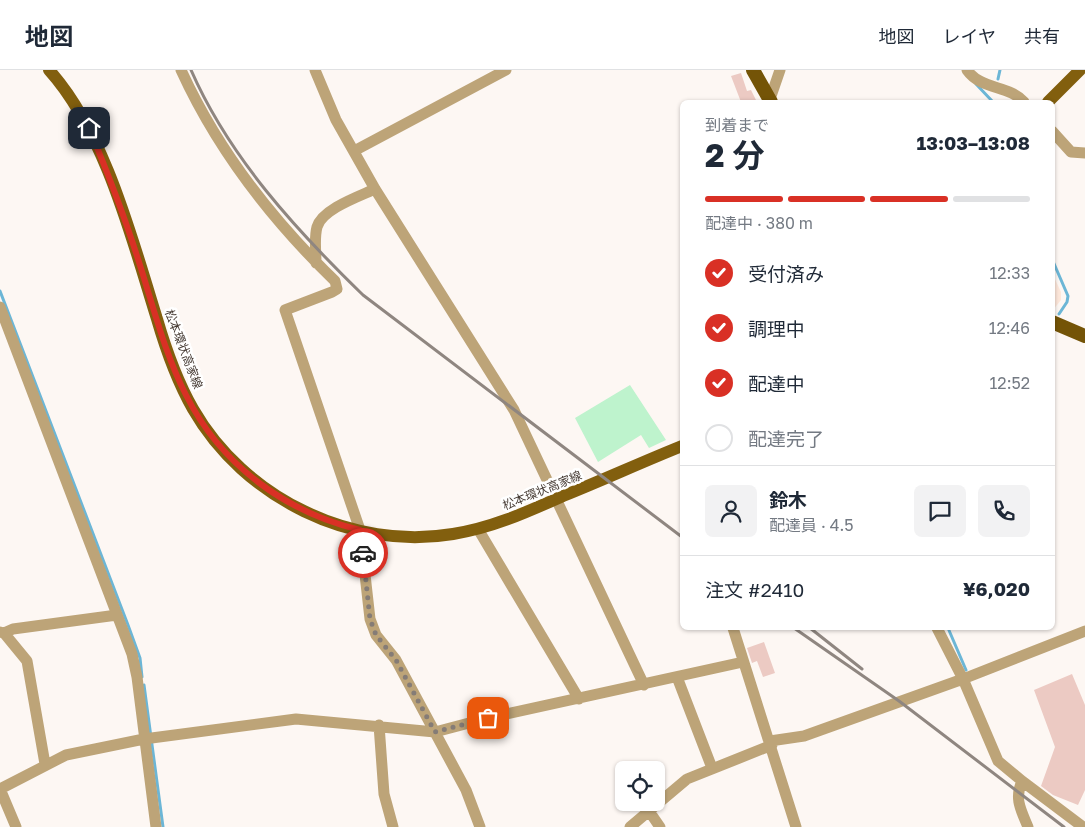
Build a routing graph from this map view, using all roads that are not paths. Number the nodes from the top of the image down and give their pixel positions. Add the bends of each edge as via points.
1 (49, 70) edge
2 (181, 70) edge
3 (315, 70) edge
4 (506, 70) edge
5 (753, 70) edge
6 (780, 70) edge
7 (967, 70) edge
8 (1080, 70) edge
9 (769, 100) edge
10 (771, 100) edge
11 (1021, 100) edge
12 (1050, 100) edge
13 (1055, 134) edge
14 (354, 152) junction
15 (1085, 153) edge
16 (375, 189) junction
17 (316, 262) junction
18 (0, 308) edge
19 (1055, 323) edge
20 (1085, 336) edge
21 (680, 451) edge
22 (557, 499) junction
23 (478, 529) junction
24 (360, 530) junction
25 (117, 615) junction
26 (734, 630) edge
27 (938, 630) edge
28 (1085, 631) edge
29 (2, 633) edge
30 (743, 662) junction
31 (677, 677) junction
32 (963, 679) junction
33 (644, 685) junction
34 (579, 699) junction
35 (379, 725) junction
36 (435, 732) junction
37 (144, 739) junction
38 (771, 743) junction
39 (45, 764) junction
40 (712, 768) junction
41 (1022, 781) junction
42 (0, 789) edge
43 (665, 798) edge
44 (649, 811) joint
45 (16, 827) edge
46 (156, 827) edge
47 (393, 827) edge
48 (480, 827) edge
49 (630, 827) edge
50 (660, 827) edge
51 (796, 827) edge
52 (1028, 827) edge
53 (1083, 827) edge

1 - 24 main road, 松本環状高家線 via 75,102 89,128 116,196 175,372 204,427 229,458 276,495 318,518
2 - 17 street via 246,182
3 - 14 street via 336,120
4 - 14 street
5 - 9 highway
6 - 10 street
7 - 11 street via 985,85 1012,93
8 - 12 main road
13 - 15 street via 1071,152
14 - 16 street
16 - 17 street via 333,209 321,219 317,226
16 - 22 street via 510,403
17 - 24 street via 336,282 338,289 285,310
18 - 25 street
19 - 20 highway
21 - 22 main road, 松本環状高家線
22 - 23 main road, 松本環状高家線
22 - 33 street
23 - 24 main road, 松本環状高家線 via 408,537
23 - 34 street
24 - 36 street via 370,619 376,635 396,660
25 - 29 street
25 - 37 street via 134,662
26 - 30 street
27 - 32 street
28 - 32 street
29 - 39 street via 27,661
30 - 31 street
30 - 38 street
31 - 33 street
31 - 40 street
32 - 38 street via 804,736
32 - 41 street via 998,761
33 - 34 street
34 - 36 street
35 - 36 street
35 - 37 street via 296,719
35 - 47 street via 384,794
36 - 48 street via 466,790
37 - 39 street via 66,755
37 - 46 street
38 - 40 street
38 - 51 street
39 - 42 street
40 - 43 street via 687,779
41 - 52 street via 1017,801
41 - 53 street
42 - 45 street
44 - 49 street
44 - 50 street

